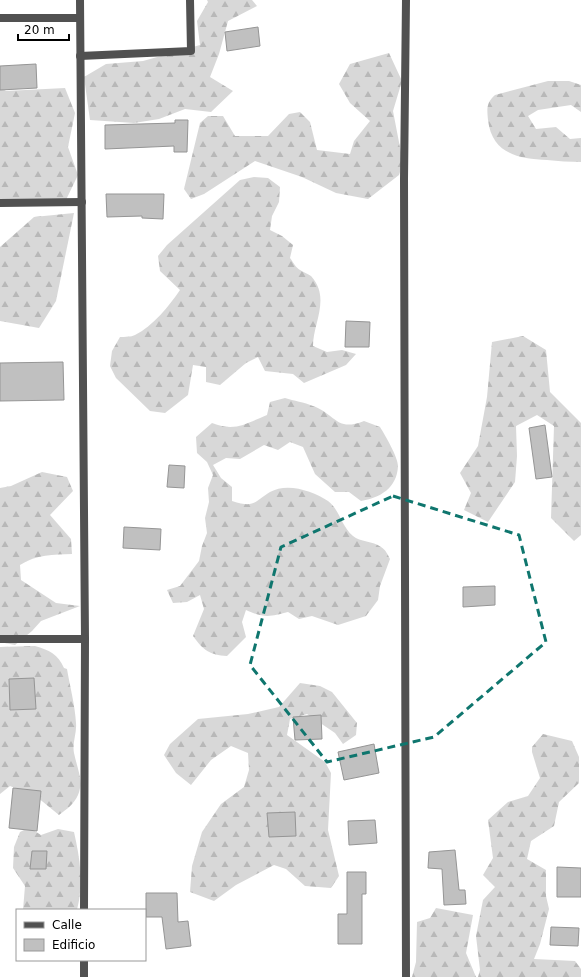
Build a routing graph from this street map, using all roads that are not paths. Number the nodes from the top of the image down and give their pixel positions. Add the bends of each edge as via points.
1 (80, 0) edge
2 (190, 0) edge
3 (406, 0) edge
4 (0, 18) edge
5 (80, 18) junction
6 (80, 56) junction
7 (82, 202) junction
8 (0, 203) edge
9 (0, 639) edge
10 (85, 639) junction
11 (84, 909) edge
12 (84, 961) edge
13 (84, 977) edge
14 (406, 977) edge

1 - 5 street
2 - 6 street via 191,51
3 - 14 street
4 - 5 street
5 - 6 street
6 - 7 street
7 - 8 street
7 - 10 street
9 - 10 street
10 - 11 street
12 - 13 street

